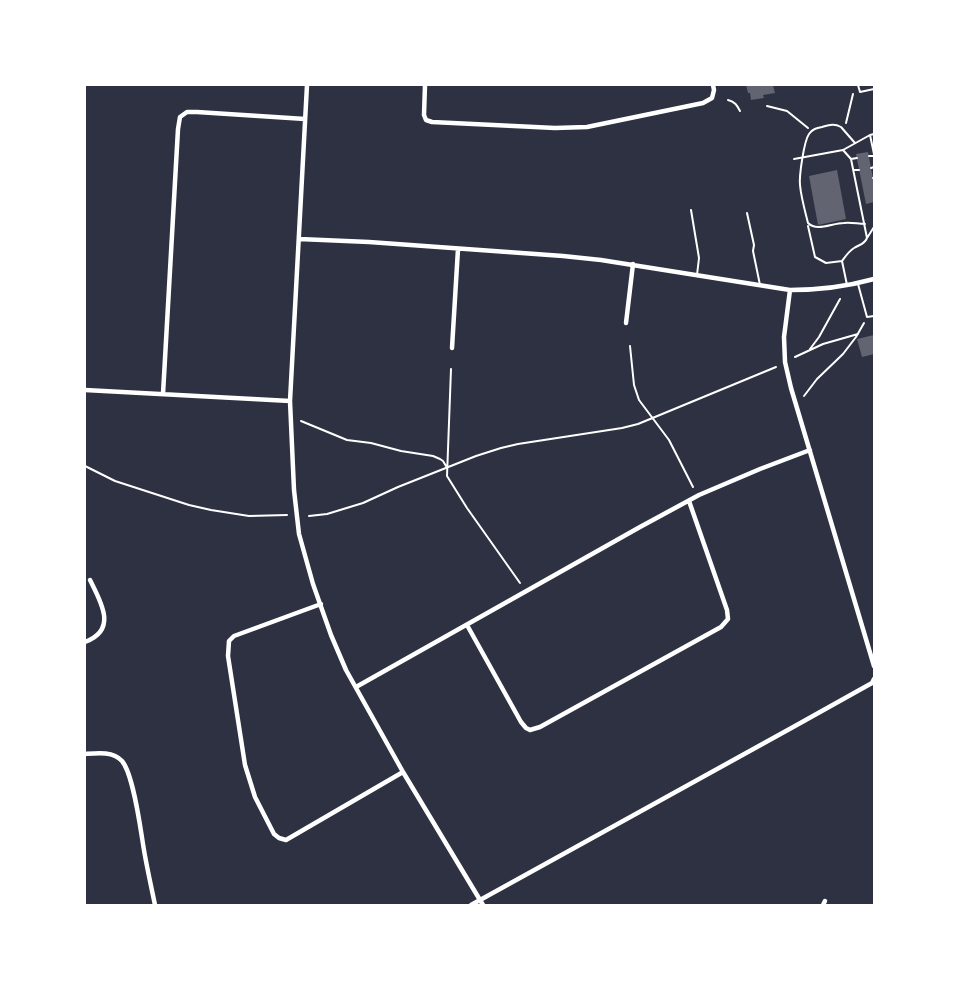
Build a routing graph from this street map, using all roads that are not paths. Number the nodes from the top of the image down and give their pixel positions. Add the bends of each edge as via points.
1 (307, 85) edge
2 (425, 85) edge
3 (713, 85) edge
4 (858, 85) edge
5 (874, 89) edge
6 (305, 119) junction
7 (874, 134) edge
8 (870, 135) junction
9 (855, 143) junction
10 (843, 150) junction
11 (874, 155) edge
12 (869, 156) dead end
13 (803, 157) junction
14 (857, 158) dead end
15 (794, 159) dead end
16 (851, 159) junction
17 (854, 170) junction
18 (859, 170) dead end
19 (861, 180) dead end
20 (856, 181) junction
21 (863, 191) dead end
22 (858, 192) junction
23 (865, 200) dead end
24 (860, 201) junction
25 (691, 210) dead end
26 (747, 213) dead end
27 (808, 223) junction
28 (865, 224) junction
29 (874, 227) edge
30 (867, 238) junction
31 (299, 239) junction
32 (458, 249) junction
33 (842, 261) junction
34 (632, 264) junction
35 (697, 275) junction
36 (874, 280) edge
37 (858, 283) junction
38 (760, 285) junction
39 (847, 285) junction
40 (790, 290) junction
41 (874, 316) edge
42 (626, 323) dead end
43 (452, 348) dead end
44 (85, 390) edge
45 (163, 394) junction
46 (290, 401) junction
47 (810, 450) junction
48 (689, 500) junction
49 (90, 580) dead end
50 (320, 604) junction
51 (467, 624) junction
52 (85, 642) edge
53 (874, 666) edge
54 (874, 679) edge
55 (356, 687) junction
56 (85, 754) edge
57 (403, 772) junction
58 (482, 902) edge
59 (155, 905) edge
60 (471, 905) edge

1 - 6 street
2 - 3 street via 424,115 432,122 555,128 587,127 703,103 712,98
4 - 5 lane via 860,92
6 - 31 street
6 - 45 street via 197,112 186,112 180,117
7 - 8 lane
8 - 9 lane
8 - 11 lane
9 - 10 lane
9 - 13 lane via 838,125 831,124 811,131
10 - 13 lane
10 - 16 lane
11 - 12 lane
13 - 15 lane
13 - 27 lane via 800,186
14 - 16 lane
16 - 17 lane
17 - 18 lane
17 - 20 lane
19 - 20 lane
20 - 22 lane
21 - 22 lane
22 - 24 lane
23 - 24 lane
24 - 28 lane
25 - 35 lane via 699,258
26 - 38 lane
27 - 28 lane via 816,228 844,223
27 - 33 lane via 815,257 826,263
28 - 30 lane
29 - 30 lane
30 - 33 lane
31 - 32 street
31 - 46 street
32 - 34 street
32 - 43 street
33 - 39 lane
34 - 35 street
34 - 42 street
35 - 38 street
36 - 37 street
37 - 39 street
37 - 41 lane via 867,317
38 - 40 street
39 - 40 street
40 - 47 street via 784,337 785,362
44 - 45 street
45 - 46 street
46 - 50 street via 296,515 305,558
47 - 48 street
47 - 53 street
48 - 51 street
48 - 51 street via 727,610 728,619 721,627 530,730 521,722
49 - 52 street via 103,606 105,621 99,633
50 - 55 street via 338,653
50 - 57 street via 234,636 229,641 228,656 245,765 255,797 274,834 286,840
51 - 55 street
54 - 58 street
55 - 57 street
56 - 59 street via 110,754 118,757 127,769
57 - 58 street
58 - 60 street

